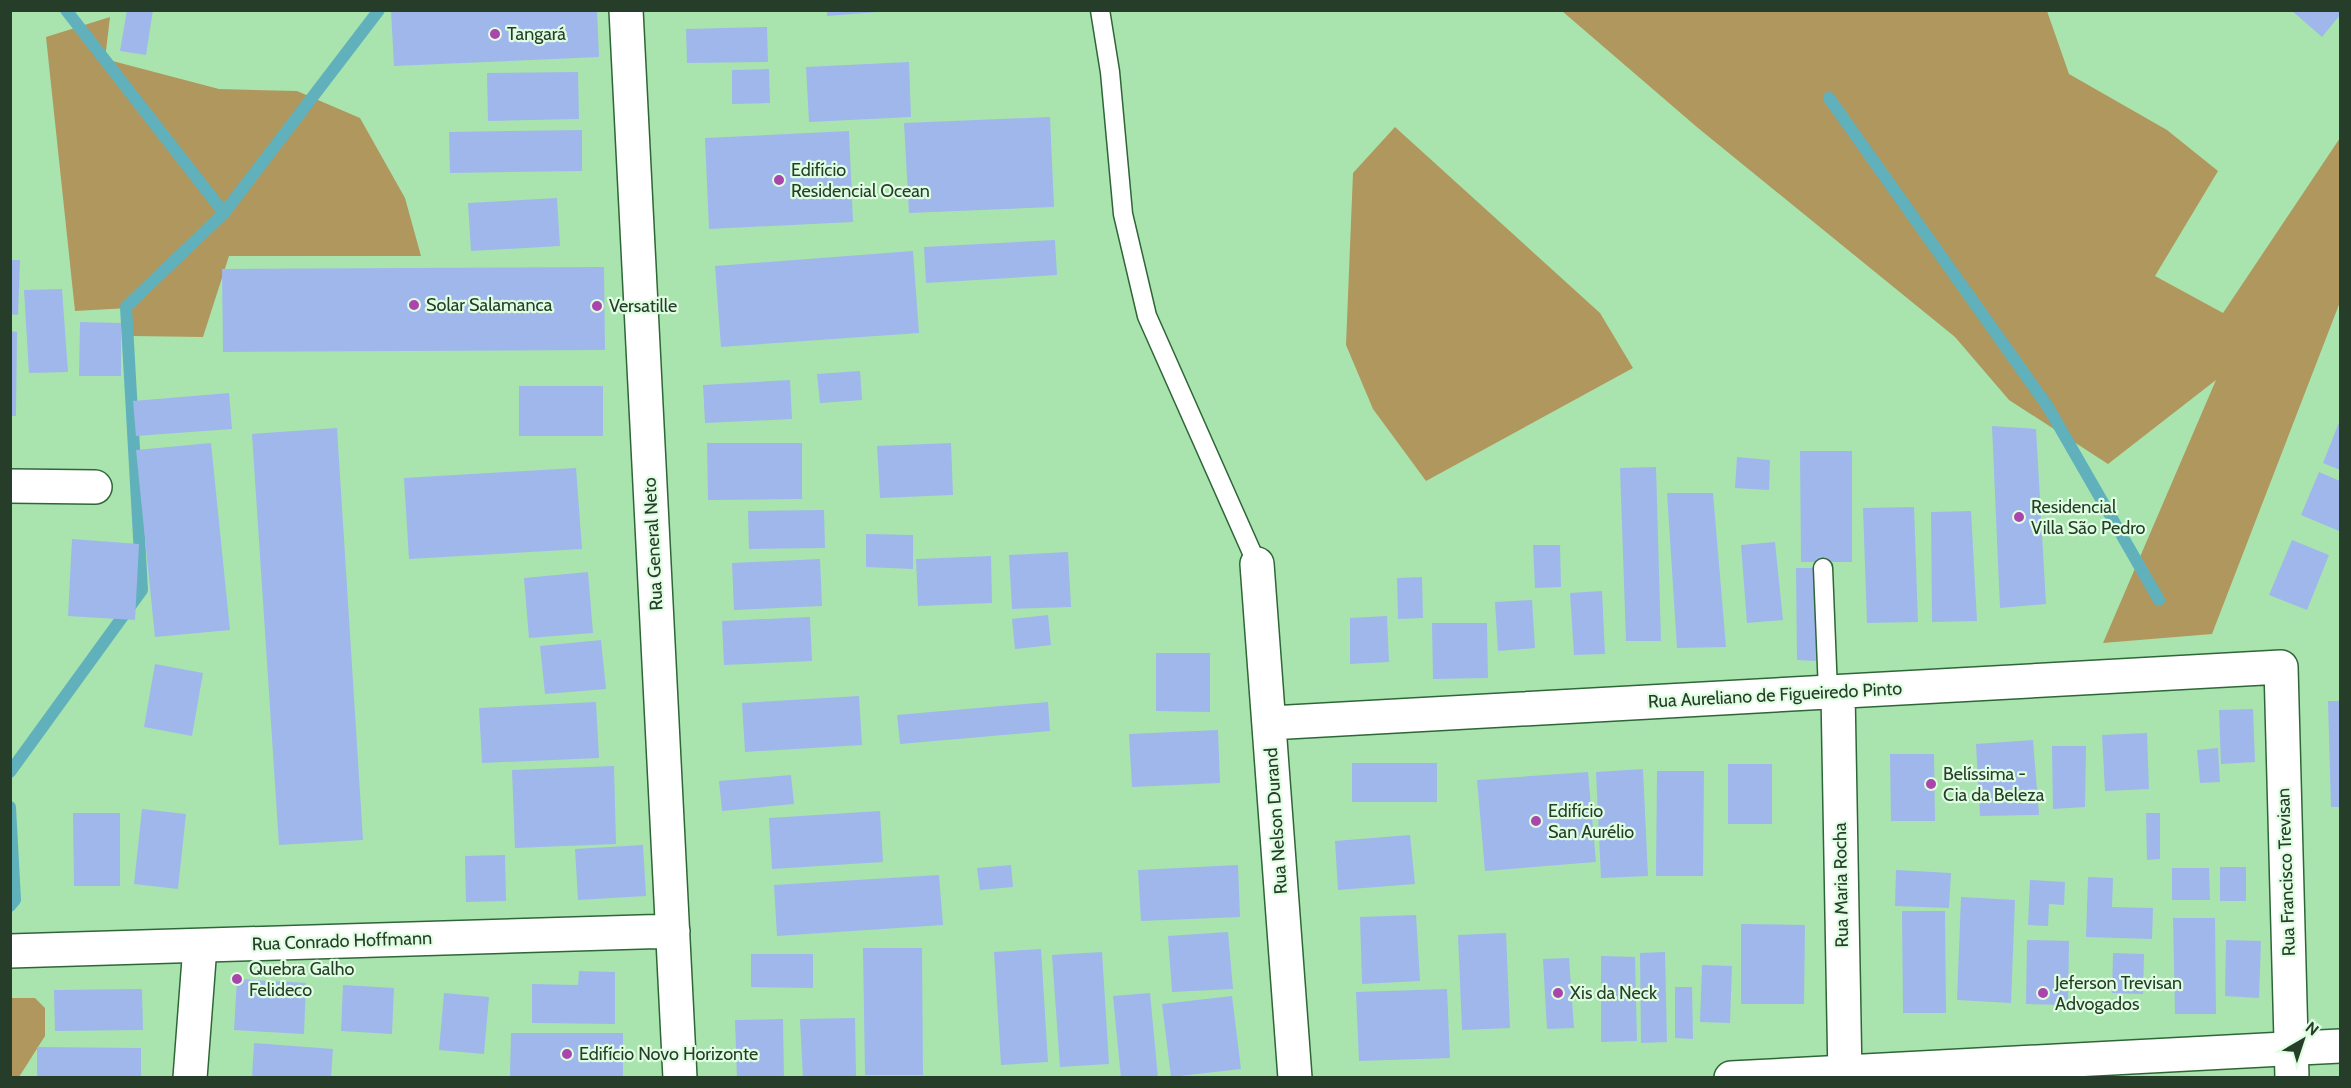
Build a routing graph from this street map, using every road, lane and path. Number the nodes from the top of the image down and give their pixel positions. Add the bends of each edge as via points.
1 (626, 10) edge
2 (1100, 10) edge
3 (10, 486) edge
4 (95, 487) dead end
5 (1257, 564) joint
6 (1823, 568) dead end
7 (2281, 667) joint
8 (1833, 692) junction
9 (1269, 723) junction
10 (673, 932) junction
11 (200, 946) junction
12 (10, 951) edge
13 (2340, 1046) edge
14 (2292, 1063) edge
15 (1845, 1074) edge
16 (190, 1077) edge
17 (680, 1077) edge
18 (1295, 1077) edge
19 (1731, 1077) edge

1 - 10 street, Rua General Neto
2 - 5 lane via 1123,214 1147,316
3 - 4 street
5 - 9 street, Rua Nelson Durand
6 - 8 lane
7 - 8 street, Rua Aureliano de Figueiredo Pinto
7 - 14 street, Rua Francisco Trevisan
8 - 9 street, Rua Aureliano de Figueiredo Pinto
8 - 15 street, Rua Maria Rocha
9 - 18 street, Rua Nelson Durand
10 - 11 street, Rua Conrado Hoffmann
10 - 17 street, Rua General Neto
11 - 12 street, Rua Conrado Hoffmann
11 - 16 street
13 - 14 street
14 - 15 street
15 - 19 street

